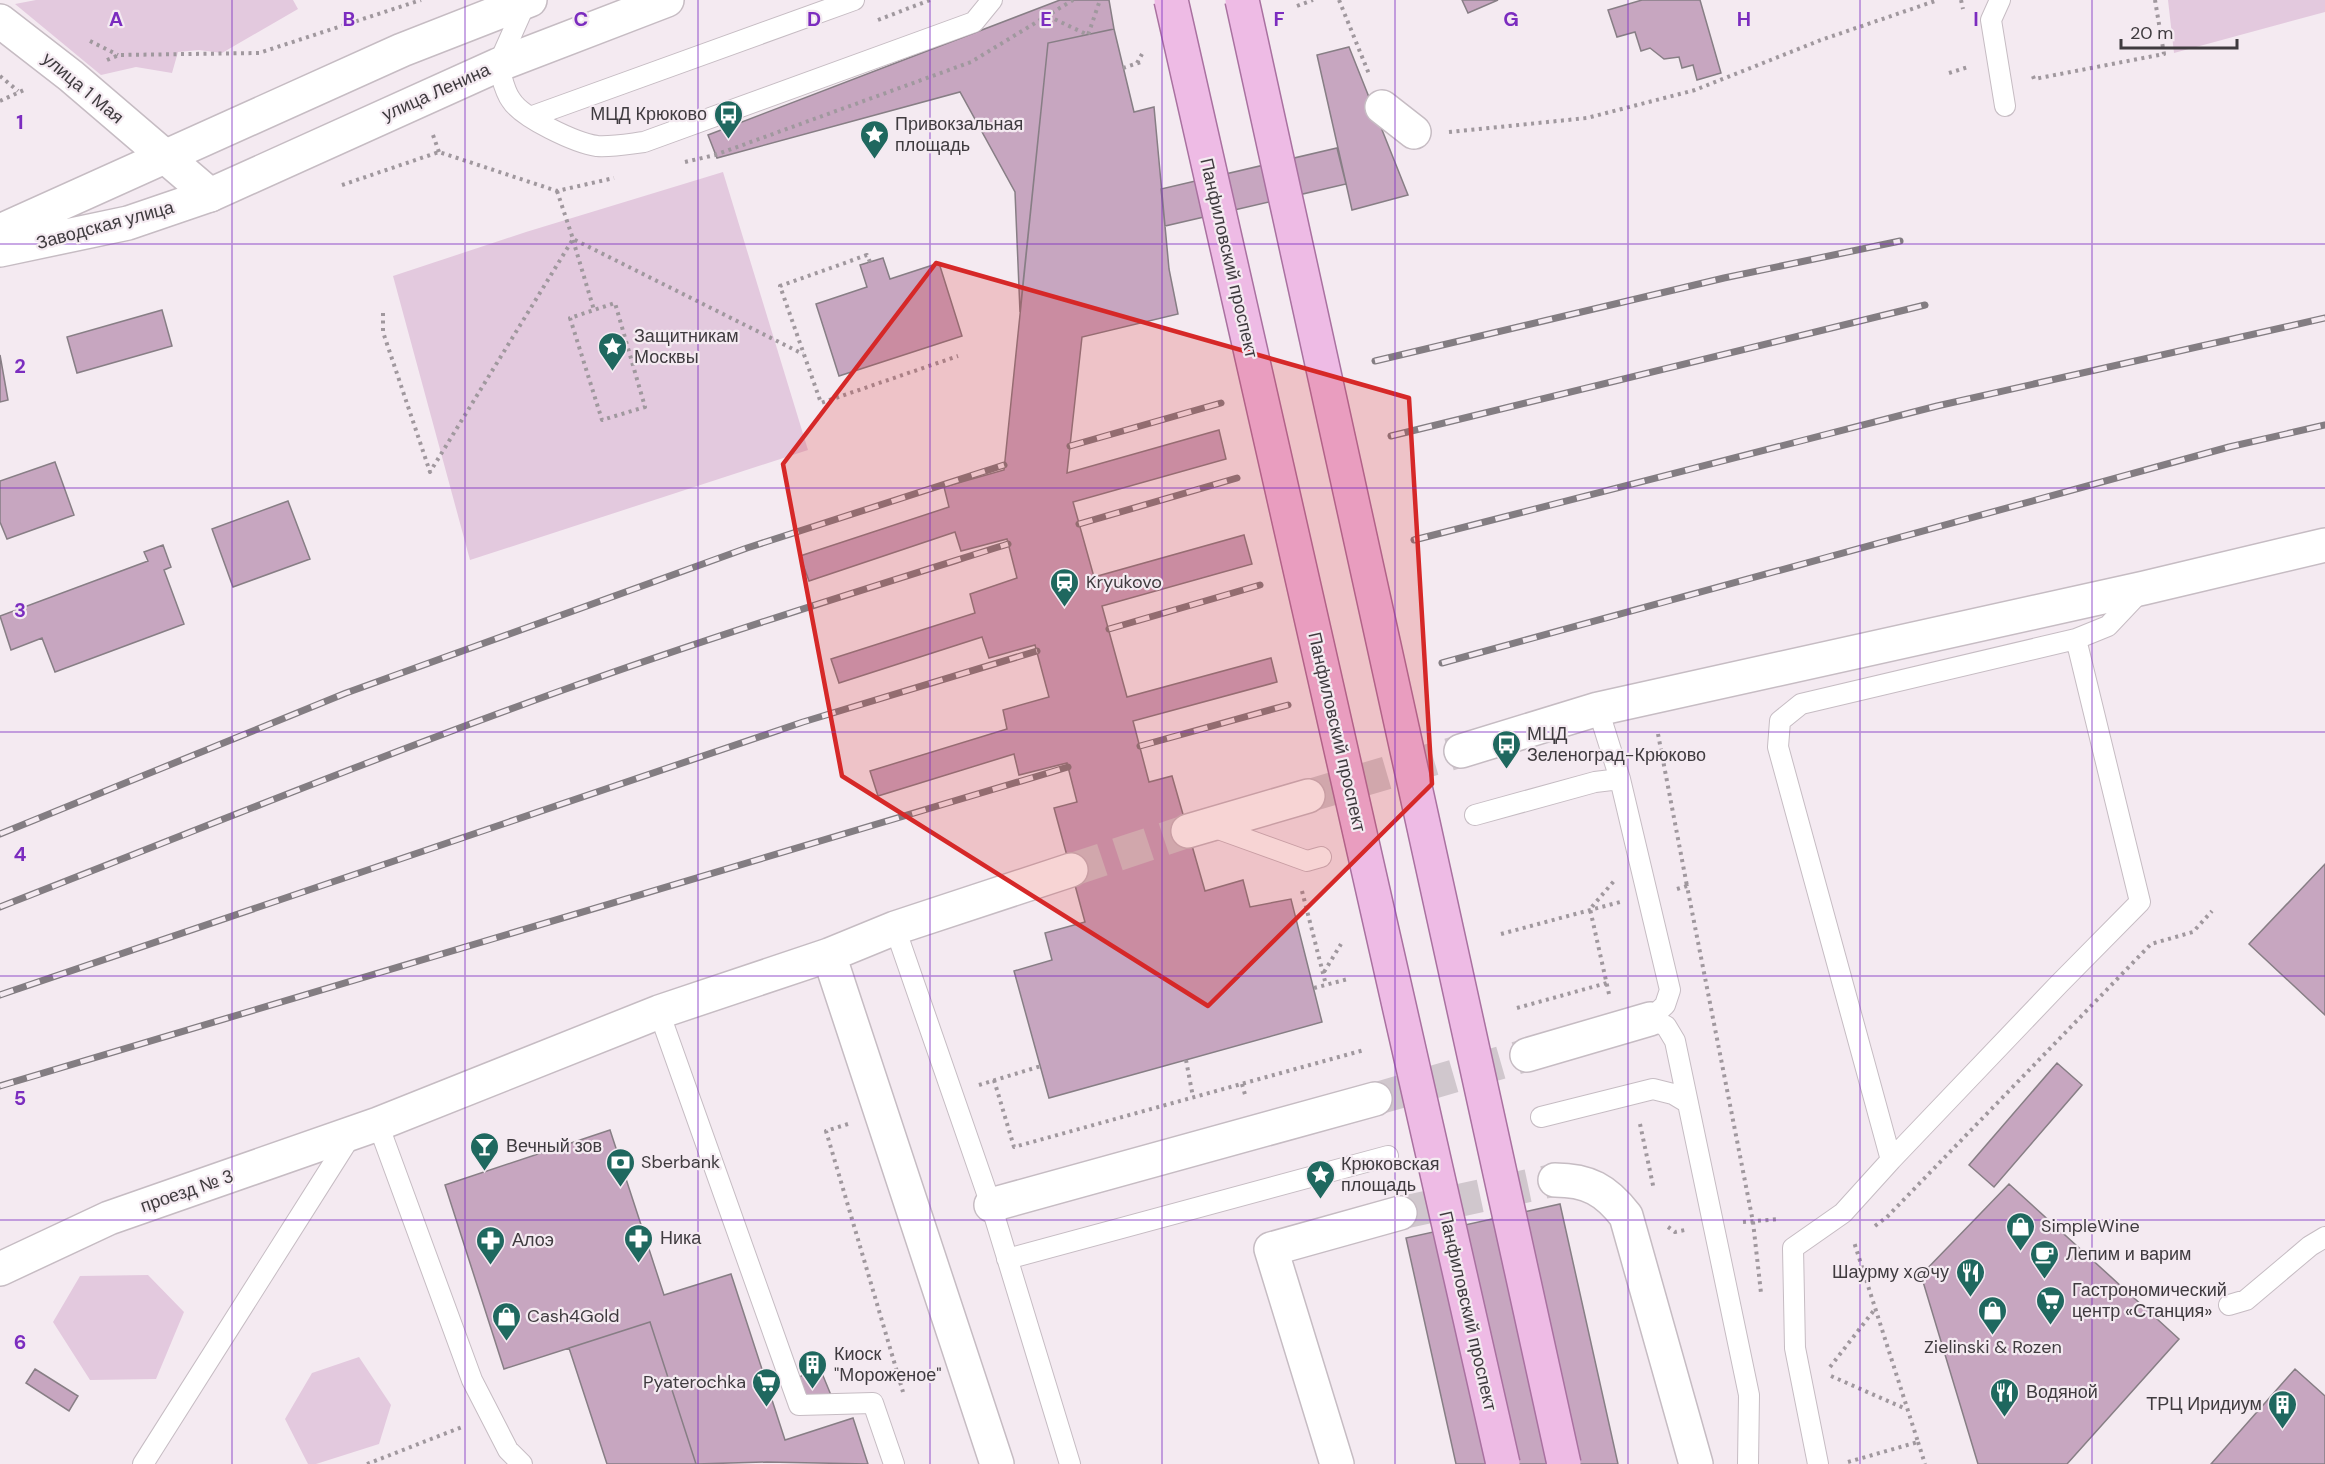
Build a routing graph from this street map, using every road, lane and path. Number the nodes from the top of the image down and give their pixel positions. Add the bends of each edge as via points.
1 (421, 0) edge
2 (527, 0) edge
3 (667, 0) edge
4 (854, 0) edge
5 (992, 0) edge
6 (1100, 0) edge
7 (1171, 0) edge
8 (1242, 0) edge
9 (1313, 0) edge
10 (1339, 0) edge
11 (1938, 0) edge
12 (2000, 0) edge
13 (2155, 0) edge
14 (1297, 6) dead end
15 (1047, 15) dead end
16 (0, 21) edge
17 (579, 33) junction
18 (1142, 54) dead end
19 (1144, 61) dead end
20 (1137, 63) junction
21 (498, 65) junction
22 (1123, 68) dead end
23 (2031, 68) dead end
24 (71, 75) junction
25 (0, 76) edge
26 (18, 91) dead end
27 (2005, 106) dead end
28 (1382, 107) joint
29 (530, 117) junction
30 (429, 126) dead end
31 (1414, 132) dead end
32 (1447, 133) dead end
33 (439, 152) junction
34 (715, 155) dead end
35 (164, 157) junction
36 (684, 162) dead end
37 (621, 177) dead end
38 (342, 185) dead end
39 (556, 191) junction
40 (210, 195) junction
41 (0, 231) edge
42 (573, 239) junction
43 (0, 250) edge
44 (870, 262) dead end
45 (594, 310) junction
46 (383, 312) dead end
47 (804, 354) junction
48 (958, 356) dead end
49 (2325, 545) edge
50 (2144, 588) junction
51 (2076, 639) junction
52 (1598, 709) junction
53 (1461, 751) tunnel mouth
54 (1620, 779) junction
55 (1308, 796) tunnel mouth
56 (1475, 815) dead end
57 (1198, 828) joint
58 (1314, 859) joint
59 (1071, 870) tunnel mouth
60 (2212, 911) dead end
61 (895, 928) junction
62 (1341, 944) dead end
63 (830, 955) junction
64 (1323, 973) junction
65 (1348, 979) dead end
66 (1607, 983) dead end
67 (1326, 985) junction
68 (1314, 988) dead end
69 (1517, 1008) dead end
70 (659, 1012) junction
71 (1650, 1019) junction
72 (1364, 1050) dead end
73 (1527, 1055) tunnel mouth
74 (1186, 1060) dead end
75 (1041, 1066) dead end
76 (1194, 1097) junction
77 (1375, 1099) tunnel mouth
78 (1688, 1103) junction
79 (1541, 1118) dead end
80 (365, 1128) junction
81 (1388, 1156) dead end
82 (1891, 1160) junction
83 (1555, 1180) tunnel mouth
84 (992, 1205) junction
85 (1400, 1214) tunnel mouth
86 (1870, 1229) dead end
87 (1862, 1234) dead end
88 (2325, 1237) edge
89 (1007, 1259) junction
90 (0, 1269) edge
91 (2229, 1305) dead end
92 (1875, 1309) junction
93 (1907, 1409) junction
94 (491, 1416) junction
95 (1918, 1442) junction
96 (143, 1464) edge
97 (367, 1464) edge
98 (522, 1464) edge
99 (894, 1464) edge
100 (997, 1464) edge
101 (1070, 1464) edge
102 (1337, 1464) edge
103 (1503, 1464) edge
104 (1564, 1464) edge
105 (1696, 1464) edge
106 (1748, 1464) edge
107 (1818, 1464) edge
108 (1844, 1464) edge
109 (1925, 1464) edge

1 - 24 path via 259,53 119,55
2 - 17 street via 549,20
2 - 21 lane
2 - 35 street via 402,50
3 - 17 street, улица Ленина
4 - 29 lane
5 - 29 lane via 974,22 644,142 596,146
6 - 15 path via 1088,35
7 - 103 main road, Панфиловский проспект, bridge
8 - 104 main road, bridge
9 - 14 path
10 - 28 path
11 - 32 path via 1821,40 1695,90 1587,118
12 - 27 lane via 1991,20
13 - 23 path via 2164,54 2034,80
16 - 24 street, улица 1 Мая
17 - 21 street, улица Ленина
18 - 20 path
19 - 20 path
20 - 22 path
21 - 29 lane via 511,101
21 - 40 street, улица Ленина
24 - 35 street, улица 1 Мая
25 - 26 path
28 - 31 street
30 - 33 path
33 - 38 path
33 - 39 path
34 - 36 path
35 - 40 street, улица 1 Мая
35 - 41 street, Заводская улица
37 - 39 path
39 - 42 path
40 - 43 street, Заводская улица via 128,223
42 - 45 path
42 - 46 path via 430,472 383,332
42 - 47 path
44 - 47 path via 867,255 780,286
45 - 45 path via 615,303 645,406 602,420 570,318
47 - 48 path via 821,403
49 - 50 street
50 - 51 lane via 2108,626
50 - 52 street
51 - 82 lane via 2140,902
51 - 82 lane via 1801,704 1780,721 1778,747
52 - 53 street
52 - 54 lane
54 - 56 lane via 1595,782
54 - 71 lane via 1670,990 1665,1005
55 - 57 street
57 - 58 lane
58 - 64 path via 1298,875
59 - 61 street, проезд № 3
60 - 86 path via 2193,932 2151,944 1887,1217
61 - 63 street, проезд № 3
61 - 84 lane
62 - 64 path
63 - 70 street, проезд № 3
63 - 100 street
64 - 67 path
65 - 67 path
66 - 69 path
67 - 68 path
70 - 80 street, проезд № 3
70 - 99 lane via 799,1405 873,1403
71 - 73 street
71 - 78 lane via 1666,1026 1675,1041
72 - 76 path
74 - 76 path
75 - 76 path via 994,1080 1014,1147
77 - 84 street
78 - 79 lane via 1653,1089
78 - 106 lane via 1749,1395
80 - 90 street, проезд № 3 via 109,1218
80 - 94 lane
80 - 96 lane
81 - 89 lane
82 - 107 lane via 1843,1213 1793,1248 1795,1348
83 - 105 street via 1575,1180 1594,1186 1613,1199 1626,1216
84 - 89 lane
85 - 102 street via 1271,1249
87 - 92 path via 1854,1240
88 - 91 lane via 2246,1300
89 - 101 lane
92 - 93 path
92 - 93 path via 1825,1373
93 - 95 path
94 - 97 path
94 - 98 lane via 508,1450
95 - 108 path
95 - 109 path

